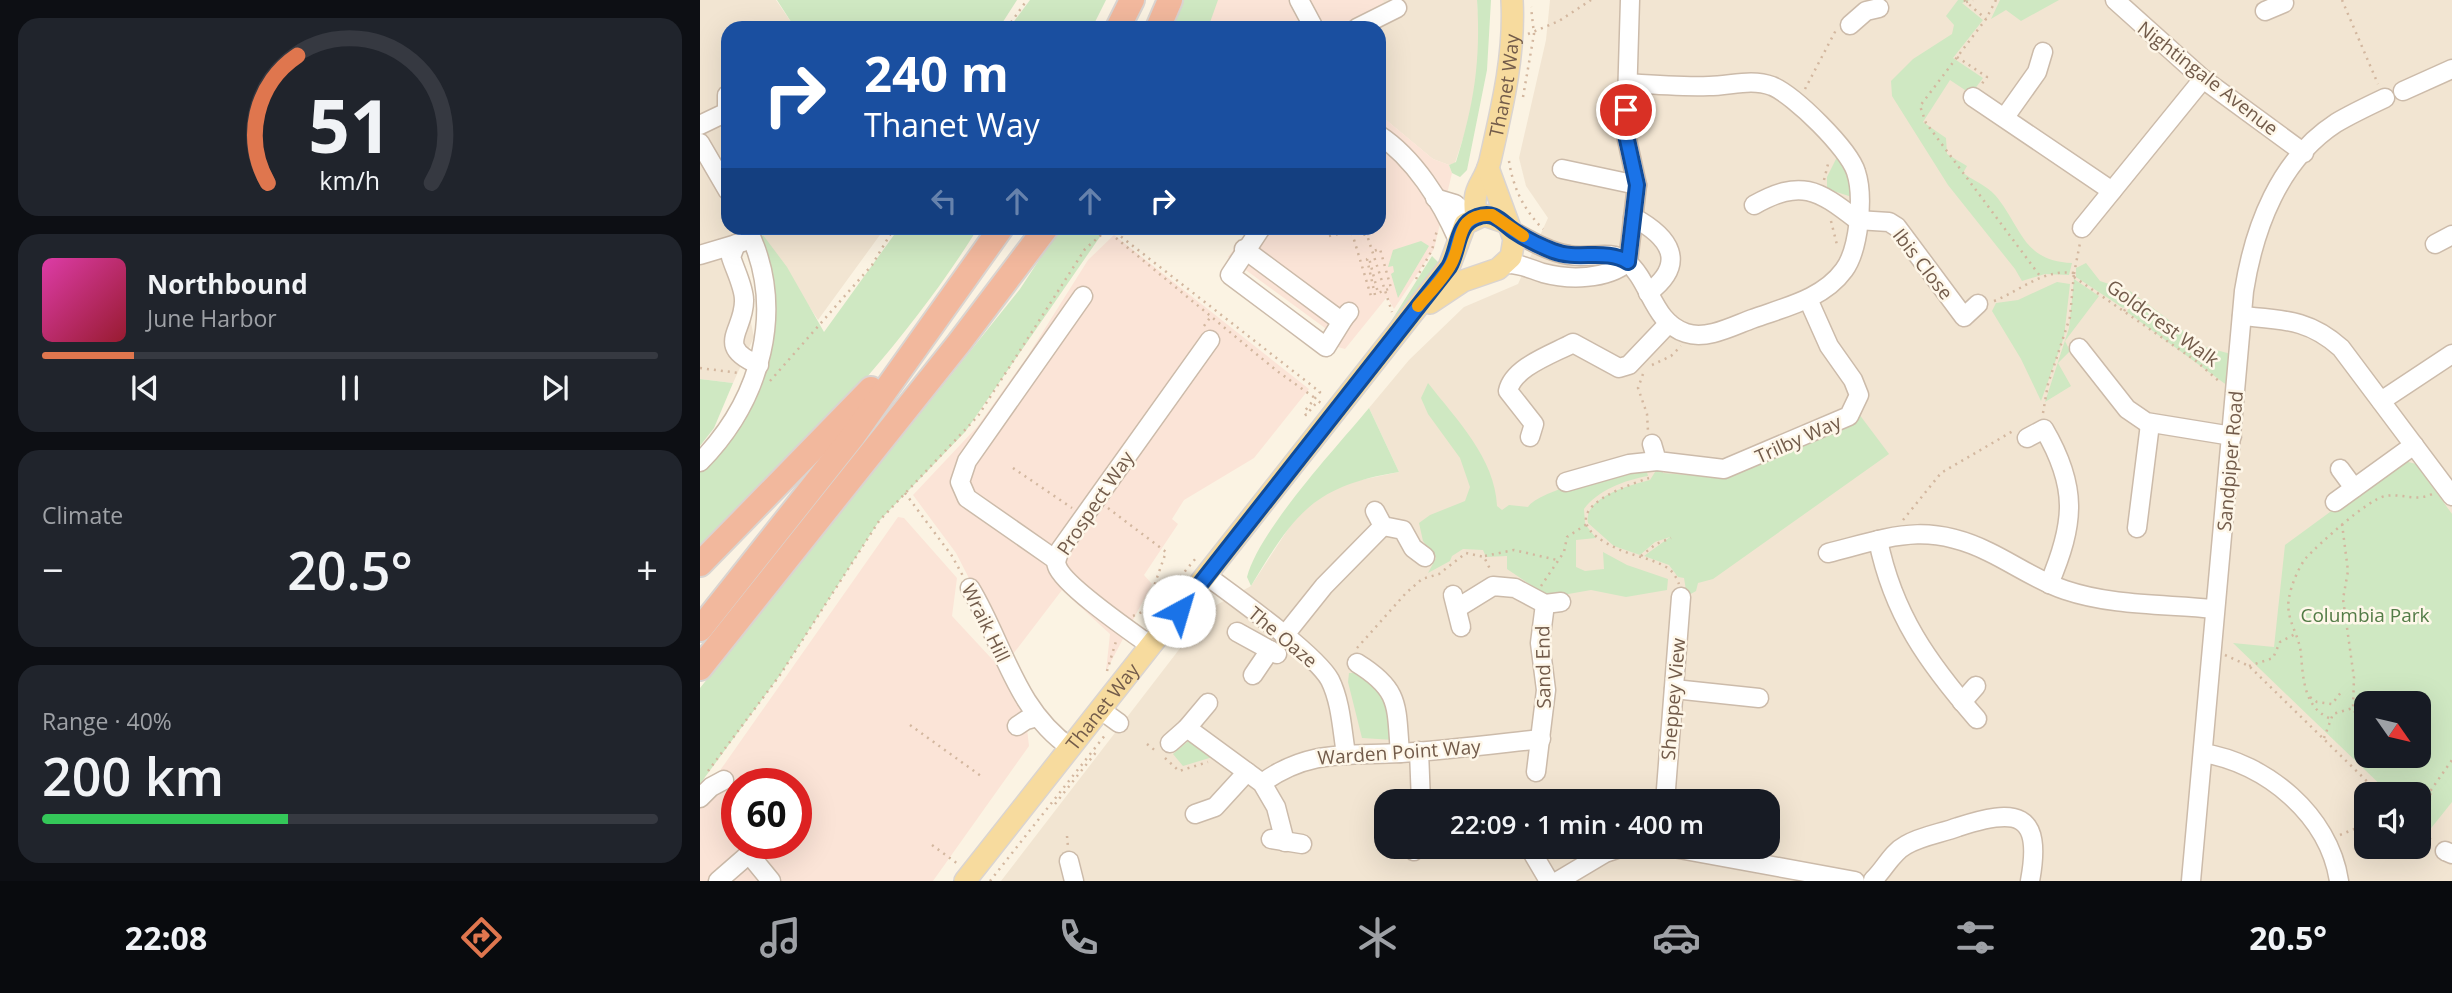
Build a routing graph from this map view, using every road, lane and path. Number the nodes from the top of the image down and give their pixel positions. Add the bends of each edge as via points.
1 (1027, 0) edge
2 (1132, 0) edge
3 (1170, 0) edge
4 (1299, 0) edge
5 (1512, 0) edge
6 (1530, 0) edge
7 (1591, 0) edge
8 (1630, 0) edge
9 (1973, 0) edge
10 (1996, 0) edge
11 (2283, 0) edge
12 (2342, 0) edge
13 (1965, 1) edge
14 (2118, 1) edge
15 (1867, 7) edge
16 (1397, 8) dead end
17 (2265, 11) dead end
18 (1986, 19) junction
19 (1012, 21) edge
20 (1122, 21) edge
21 (1160, 21) edge
22 (1310, 21) edge
23 (1371, 21) edge
24 (1846, 23) joint
25 (2043, 52) dead end
26 (1957, 57) junction
27 (2452, 69) edge
28 (2203, 79) junction
29 (1629, 83) junction
30 (2403, 91) dead end
31 (1973, 97) joint
32 (2385, 98) joint
33 (1795, 102) junction
34 (721, 115) edge
35 (2005, 117) junction
36 (700, 125) edge
37 (1386, 140) edge
38 (700, 143) edge
39 (2304, 153) junction
40 (1488, 168) junction
41 (1562, 169) dead end
42 (721, 179) edge
43 (1513, 182) dead end
44 (1637, 185) junction
45 (2112, 191) junction
46 (1435, 198) junction
47 (1754, 205) dead end
48 (1633, 217) junction
49 (1474, 218) junction
50 (1857, 220) junction
51 (1509, 227) junction
52 (1541, 228) dead end
53 (2082, 228) joint
54 (890, 235) edge
55 (997, 235) edge
56 (1041, 235) edge
57 (1101, 235) edge
58 (1118, 235) edge
59 (1255, 235) edge
60 (1337, 235) edge
61 (1353, 235) edge
62 (1367, 235) edge
63 (2452, 235) edge
64 (1329, 236) dead end
65 (746, 237) edge
66 (1116, 238) dead end
67 (2435, 243) dead end
68 (1458, 244) junction
69 (1244, 249) junction
70 (1373, 251) junction
71 (700, 255) edge
72 (1628, 262) junction
73 (1498, 268) junction
74 (2074, 275) junction
75 (2040, 276) junction
76 (1385, 290) junction
77 (1647, 293) junction
78 (1083, 296) dead end
79 (1808, 299) junction
80 (2132, 299) dead end
81 (1978, 304) joint
82 (2124, 311) junction
83 (2242, 316) junction
84 (939, 319) junction
85 (1669, 323) junction
86 (1394, 325) junction
87 (1687, 334) junction
88 (1210, 340) dead end
89 (2079, 348) dead end
90 (2452, 354) edge
91 (700, 368) edge
92 (755, 376) junction
93 (2236, 390) junction
94 (1315, 398) junction
95 (2381, 401) junction
96 (1311, 419) dead end
97 (2150, 424) junction
98 (2044, 429) junction
99 (2232, 436) junction
100 (1531, 437) dead end
101 (2027, 438) joint
102 (2414, 445) junction
103 (1654, 456) junction
104 (700, 462) edge
105 (1013, 468) dead end
106 (2340, 470) dead end
107 (1566, 482) dead end
108 (2354, 488) junction
109 (2448, 491) edge
110 (905, 493) junction
111 (1097, 499) junction
112 (2335, 502) dead end
113 (1076, 510) dead end
114 (1587, 524) junction
115 (2342, 524) junction
116 (2137, 528) dead end
117 (1671, 538) dead end
118 (1886, 538) junction
119 (1828, 554) dead end
120 (1425, 557) dead end
121 (1640, 557) junction
122 (1056, 560) junction
123 (1557, 560) junction
124 (700, 564) edge
125 (1490, 570) junction
126 (1207, 576) junction
127 (2049, 584) junction
128 (970, 588) joint
129 (1681, 597) joint
130 (1543, 600) junction
131 (2214, 609) junction
132 (1145, 612) dead end
133 (1461, 627) dead end
134 (700, 629) edge
135 (1277, 630) junction
136 (1237, 632) dead end
137 (2297, 633) junction
138 (1151, 646) junction
139 (1269, 649) junction
140 (2213, 651) junction
141 (1357, 656) joint
142 (2249, 666) junction
143 (700, 668) edge
144 (1253, 675) dead end
145 (1976, 686) dead end
146 (1674, 688) junction
147 (2342, 691) dead end
148 (2307, 695) junction
149 (1962, 702) junction
150 (1208, 703) dead end
151 (2353, 708) joint
152 (1101, 710) junction
153 (1740, 715) dead end
154 (1037, 717) junction
155 (2329, 718) junction
156 (1977, 719) dead end
157 (1119, 723) dead end
158 (910, 725) dead end
159 (1017, 726) dead end
160 (1187, 728) junction
161 (2323, 738) junction
162 (1541, 739) junction
163 (1170, 743) dead end
164 (1071, 748) junction
165 (1097, 751) dead end
166 (1419, 751) junction
167 (1400, 753) junction
168 (2203, 753) junction
169 (1346, 754) junction
170 (1224, 756) junction
171 (2452, 760) edge
172 (1179, 771) dead end
173 (707, 772) dead end
174 (1247, 772) junction
175 (1536, 772) dead end
176 (981, 776) dead end
177 (721, 782) edge
178 (2369, 782) edge
179 (1262, 783) junction
180 (1421, 789) edge
181 (1666, 789) edge
182 (2431, 790) edge
183 (700, 798) edge
184 (1055, 804) dead end
185 (1195, 814) dead end
186 (2354, 829) edge
187 (2431, 840) edge
188 (2326, 841) junction
189 (1286, 842) dead end
190 (932, 845) dead end
191 (2448, 853) edge
192 (1536, 859) edge
193 (1595, 859) edge
194 (1738, 859) edge
195 (1069, 861) dead end
196 (963, 873) edge
197 (718, 881) edge
198 (771, 881) edge
199 (1074, 881) edge
200 (1549, 881) edge
201 (1558, 881) edge
202 (1867, 881) edge
203 (2030, 881) edge
204 (2191, 881) edge
205 (2339, 881) edge

1 - 19 path
2 - 20 highway
3 - 21 highway
4 - 22 street
5 - 40 main road, Thanet Way via 1510,64
6 - 7 path via 1534,34
8 - 29 street
9 - 13 path
10 - 18 path
11 - 17 street
12 - 32 path
13 - 18 path
14 - 28 street, Nightingale Avenue
15 - 24 street
16 - 23 street
18 - 26 path
24 - 33 path
25 - 35 street via 2037,72
26 - 31 path via 1987,78
26 - 75 path via 1920,106 1926,123
27 - 30 street
28 - 39 street, Nightingale Avenue
28 - 45 street
29 - 33 street via 1761,83
29 - 44 street via 1626,135
31 - 35 street
32 - 39 street, Sandpiper Road via 2336,123
33 - 50 street via 1838,145 1856,171 1860,191
34 - 36 street
35 - 45 street
37 - 46 street via 1404,154
38 - 42 street
39 - 83 street, Sandpiper Road via 2279,186 2254,238
40 - 49 main road, Thanet Way via 1474,194
40 - 51 main road
41 - 44 street
43 - 52 path
44 - 48 street
45 - 53 street via 2101,219
46 - 49 street via 1455,204
46 - 68 street
47 - 50 street via 1790,189 1803,190 1824,194
48 - 72 street
48 - 77 street via 1669,245 1671,258 1664,278
49 - 51 main road via 1492,215
49 - 68 main road, Thanet Way via 1465,224
50 - 79 street via 1858,240 1844,270
50 - 81 street, Ibis Close via 1889,222 1897,227 1964,317
51 - 72 street via 1561,254 1612,256
51 - 73 main road via 1514,248
53 - 74 path
54 - 92 path via 872,265 768,383
55 - 84 highway
56 - 143 highway
57 - 110 path via 1085,249 978,416
58 - 94 path via 1320,392
59 - 69 street
60 - 64 path
61 - 76 path via 1371,296 1375,295 1369,258 1378,293
62 - 70 path
63 - 67 street
65 - 71 street
65 - 92 street via 765,281 767,304
65 - 92 street via 731,257 744,301 735,348
66 - 94 path
68 - 73 main road via 1473,268
68 - 86 main road, Thanet Way via 1449,267
69 - 69 street via 1230,275 1326,347 1348,314 1337,318
70 - 76 path
70 - 76 path via 1380,249 1391,288
72 - 73 street via 1612,271 1578,277 1521,265
72 - 77 street
73 - 86 main road, Thanet Way via 1443,293
74 - 75 path via 2059,271
74 - 82 path, Goldcrest Walk
74 - 98 path via 2070,317 2043,404
75 - 81 path via 1996,301
76 - 86 path
77 - 85 street
78 - 122 street via 961,474 967,498
79 - 87 street via 1724,331
79 - 103 street, Trilby Way via 1829,346 1857,387 1859,395 1849,416 1724,470
80 - 82 path
82 - 93 path, Goldcrest Walk via 2196,361 2225,388
83 - 93 street, Sandpiper Road
83 - 95 street via 2287,320 2319,330 2341,348
84 - 124 highway
84 - 134 highway
85 - 87 street
85 - 100 street via 1629,365 1619,368 1573,343 1510,382 1508,391 1534,424
86 - 126 main road, Thanet Way
87 - 103 path via 1679,350 1641,376 1640,400
88 - 111 street, Prospect Way
89 - 97 street via 2127,409
90 - 95 street
91 - 92 path
92 - 104 street via 726,432
93 - 99 street, Sandpiper Road
94 - 96 path via 1304,412 1306,415 1321,403
95 - 102 street
97 - 99 street
97 - 116 street
98 - 101 street
98 - 127 street via 2063,465 2071,498 2064,546
99 - 131 street, Sandpiper Road
101 - 118 path via 2020,427 1941,473
102 - 108 street
102 - 109 street
103 - 107 street, Trilby Way
103 - 114 path via 1649,479 1622,487 1592,504
105 - 113 path
106 - 108 street
108 - 112 street
109 - 115 path via 2419,499 2385,496
110 - 128 path, Wraik Hill
110 - 173 path via 859,549 780,675
111 - 122 street, Prospect Way
111 - 132 path via 1166,552
114 - 121 path via 1598,538
114 - 123 path via 1567,537
115 - 137 path via 2305,559 2293,583 2289,621
115 - 151 path
117 - 121 path
118 - 119 street
118 - 127 street via 1914,532 1951,537
118 - 149 street via 1883,567 1909,628
120 - 135 street via 1413,548 1403,530 1379,518 1324,586
121 - 129 path via 1673,573
122 - 138 street, Prospect Way via 1072,585
123 - 125 path via 1514,550
123 - 130 path
125 - 130 street
125 - 133 street via 1479,592 1456,601
125 - 141 path via 1466,553 1439,574 1422,579
126 - 135 street, The Oaze
126 - 138 main road, Thanet Way
127 - 131 street via 2095,598
128 - 154 street, Wraik Hill
129 - 146 street, Sheppey View
130 - 162 street, Sand End via 1540,624 1546,690
131 - 140 street, Sandpiper Road
135 - 139 street
135 - 169 street, The Oaze via 1329,679
136 - 139 street
137 - 142 path via 2280,642 2273,658
137 - 148 path
138 - 152 main road, Thanet Way
139 - 144 street
140 - 142 path
140 - 168 street, Sandpiper Road
141 - 167 street via 1391,693
142 - 161 path
145 - 149 street
146 - 153 street via 1751,697
146 - 181 street, Sheppey View
147 - 148 path via 2332,704
148 - 155 path via 2317,711
149 - 156 street
150 - 160 street
151 - 155 path
152 - 157 street
152 - 164 main road, Thanet Way
154 - 159 street
154 - 164 street, Wraik Hill
155 - 161 path
158 - 176 path
160 - 163 street
160 - 170 street
161 - 178 path
162 - 166 street, Warden Point Way
162 - 175 street, Sand End
164 - 196 main road, Thanet Way
165 - 184 path
166 - 167 street, Warden Point Way
166 - 180 street
167 - 169 street, Warden Point Way
168 - 188 street via 2244,763 2267,776 2312,820
168 - 204 street, Sandpiper Road
169 - 179 street, Warden Point Way via 1298,762
170 - 172 path
170 - 174 street
171 - 182 path
174 - 179 street
174 - 185 street via 1214,807
177 - 183 street
179 - 189 street via 1278,813
186 - 188 path
187 - 191 path
188 - 205 street
190 - 196 path
192 - 200 street
193 - 201 street
194 - 202 street
195 - 199 street
197 - 198 street via 749,854
202 - 203 street via 1907,844 2001,816 2021,821 2031,833 2036,853

